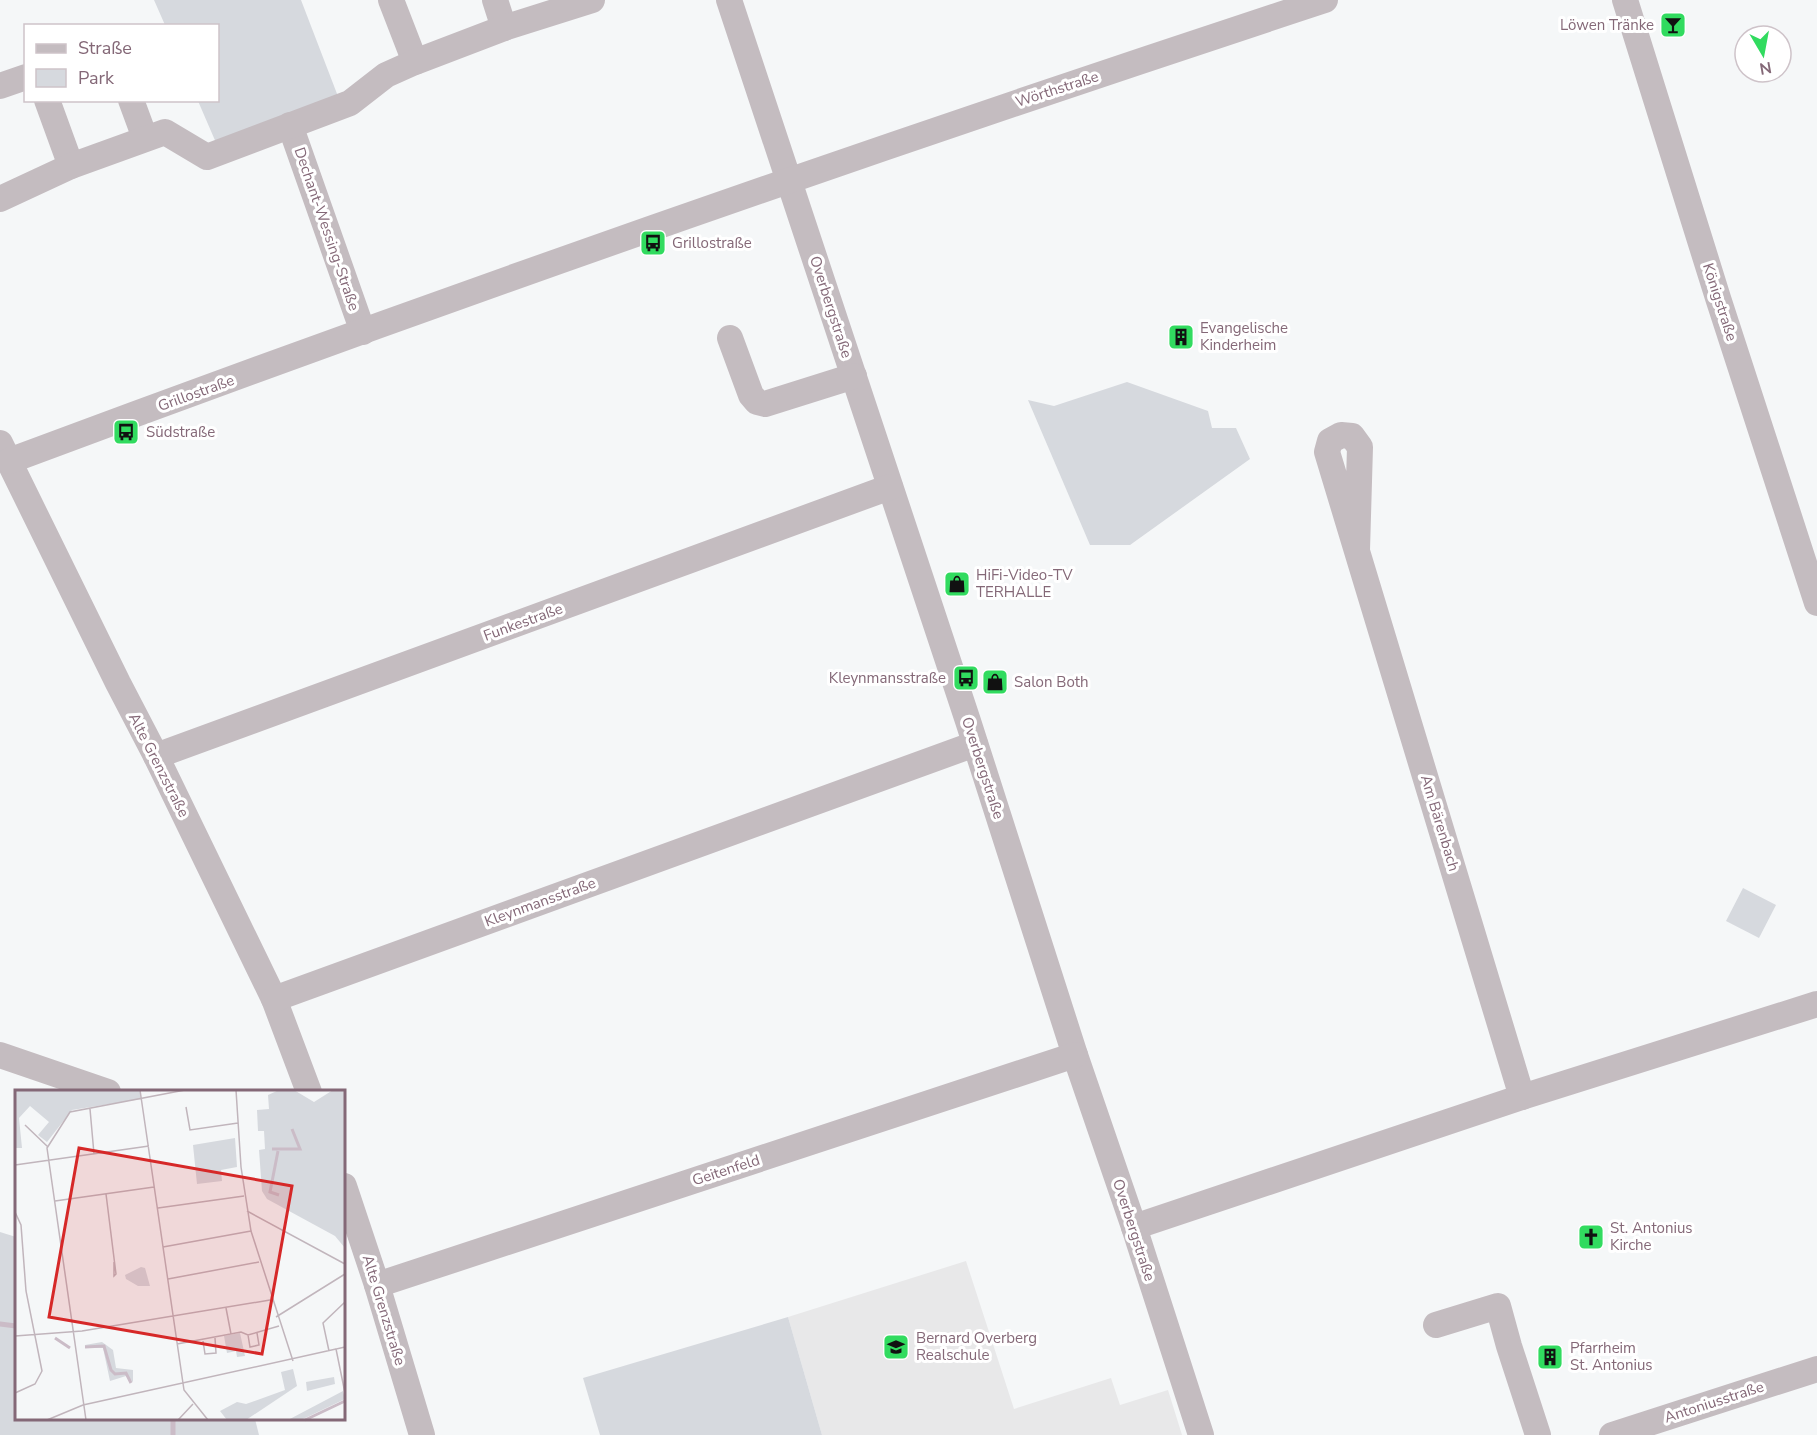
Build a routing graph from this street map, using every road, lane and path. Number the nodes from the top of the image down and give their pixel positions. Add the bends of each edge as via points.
1 (391, 0) edge
2 (495, 0) edge
3 (592, 0) edge
4 (729, 0) edge
5 (1325, 0) edge
6 (1625, 0) edge
7 (504, 28) junction
8 (415, 62) junction
9 (24, 78) edge
10 (0, 86) edge
11 (48, 102) edge
12 (131, 102) edge
13 (290, 125) junction
14 (145, 138) junction
15 (71, 166) junction
16 (790, 181) junction
17 (0, 199) edge
18 (363, 332) junction
19 (730, 338) dead end
20 (854, 376) junction
21 (5, 452) edge
22 (890, 487) junction
23 (1357, 550) dead end
24 (1817, 603) edge
25 (975, 744) junction
26 (156, 756) junction
27 (274, 999) junction
28 (1817, 1004) edge
29 (0, 1055) edge
30 (1075, 1055) junction
31 (102, 1090) edge
32 (308, 1090) edge
33 (1522, 1097) junction
34 (345, 1188) edge
35 (1134, 1227) junction
36 (377, 1285) junction
37 (1436, 1325) dead end
38 (1817, 1369) edge
39 (1686, 1424) edge
40 (422, 1435) edge
41 (1201, 1435) edge
42 (1538, 1435) edge
43 (1612, 1435) edge

1 - 8 street
2 - 7 street
3 - 7 street
4 - 16 street, Overbergstraße
5 - 16 street, Wörthstraße
6 - 24 street, Königstraße
7 - 8 street
8 - 13 street via 386,75 350,103
9 - 10 street
11 - 15 street
12 - 14 street
13 - 14 street via 207,157 165,132
13 - 18 street, Dechant-Wessing-Straße
14 - 15 street
15 - 17 street
16 - 18 street, Grillostraße
16 - 20 street, Overbergstraße
18 - 21 street, Grillostraße
19 - 20 street via 757,402 765,404
20 - 22 street, Overbergstraße
21 - 26 street, Alte Grenzstraße
22 - 25 street, Overbergstraße
22 - 26 street, Funkestraße
23 - 33 street, Am Bärenbach
25 - 27 street, Kleynmansstraße
25 - 30 street, Overbergstraße
26 - 27 street, Alte Grenzstraße
27 - 32 street, Alte Grenzstraße
28 - 33 street
29 - 31 street
30 - 35 street, Overbergstraße
30 - 36 street, Geitenfeld
33 - 35 street
34 - 36 street, Alte Grenzstraße
35 - 41 street, Overbergstraße
36 - 40 street, Alte Grenzstraße
37 - 42 street via 1498,1306
38 - 39 street, Antoniusstraße
39 - 43 street, Antoniusstraße

